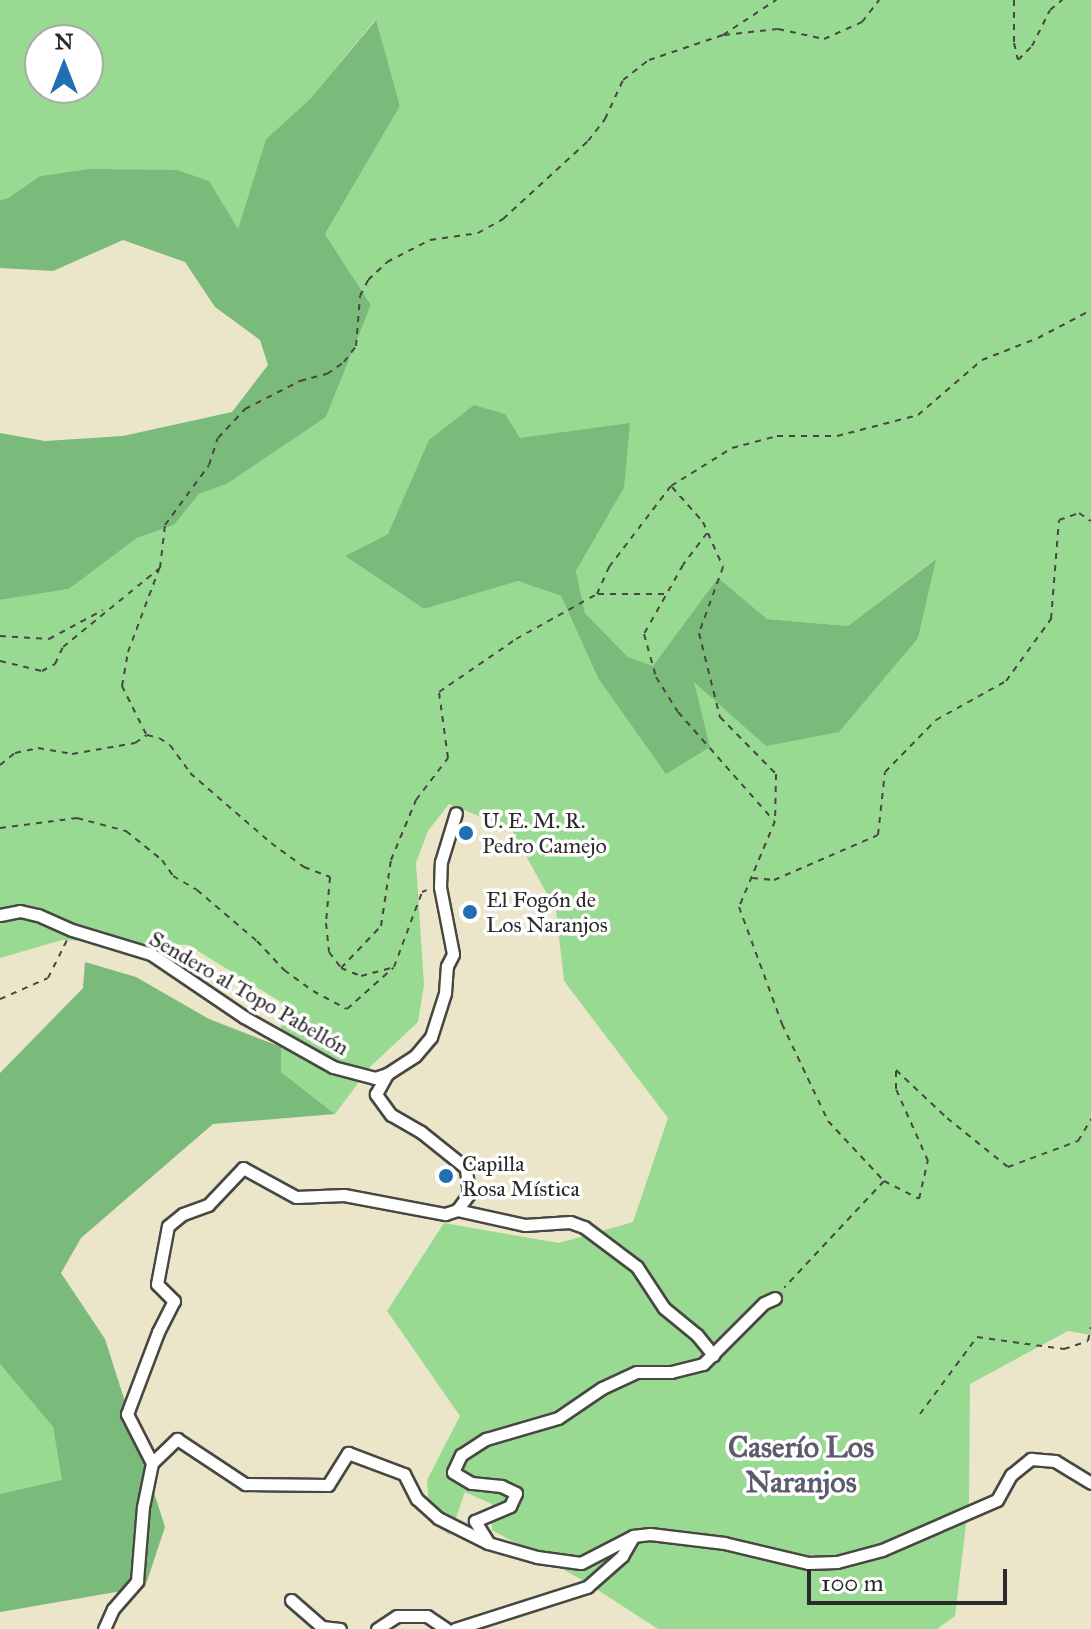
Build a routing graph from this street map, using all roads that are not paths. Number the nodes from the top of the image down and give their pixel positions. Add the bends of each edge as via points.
1 (456, 813) dead end
2 (0, 915) edge
3 (387, 1074) junction
4 (457, 1210) junction
5 (775, 1298) road end
6 (713, 1355) junction
7 (152, 1463) junction
8 (1091, 1483) edge
9 (633, 1536) junction
10 (488, 1543) junction
11 (291, 1600) dead end
12 (104, 1629) edge
13 (340, 1629) edge
14 (377, 1629) edge
15 (446, 1629) edge
16 (455, 1629) edge

1 - 3 street via 441,862 440,887 453,954 445,993 431,1037 415,1056
2 - 3 street, Sendero al Topo Pabellón via 20,911 151,954 244,1017 333,1067 375,1078
3 - 4 street via 376,1094 391,1115 466,1168 469,1194
4 - 6 street via 525,1225 570,1222 584,1227 637,1267 664,1308
4 - 7 street via 445,1214 344,1195 296,1197 243,1168 208,1205 168,1226 157,1284 174,1301 127,1414
5 - 6 street
6 - 10 street via 703,1364 671,1372 637,1372 558,1418 486,1439 461,1455 453,1472 471,1483 516,1493 510,1506 475,1521
7 - 10 street via 177,1439 245,1484 328,1485 348,1453 404,1474 417,1499 438,1518
7 - 12 street via 137,1581
8 - 9 street via 1055,1461 1031,1459 1011,1475 997,1500 882,1550 837,1562 808,1563 724,1543
9 - 10 street via 581,1563
9 - 16 street via 622,1556 587,1587
11 - 13 street via 322,1627
14 - 15 street via 397,1616 427,1616

